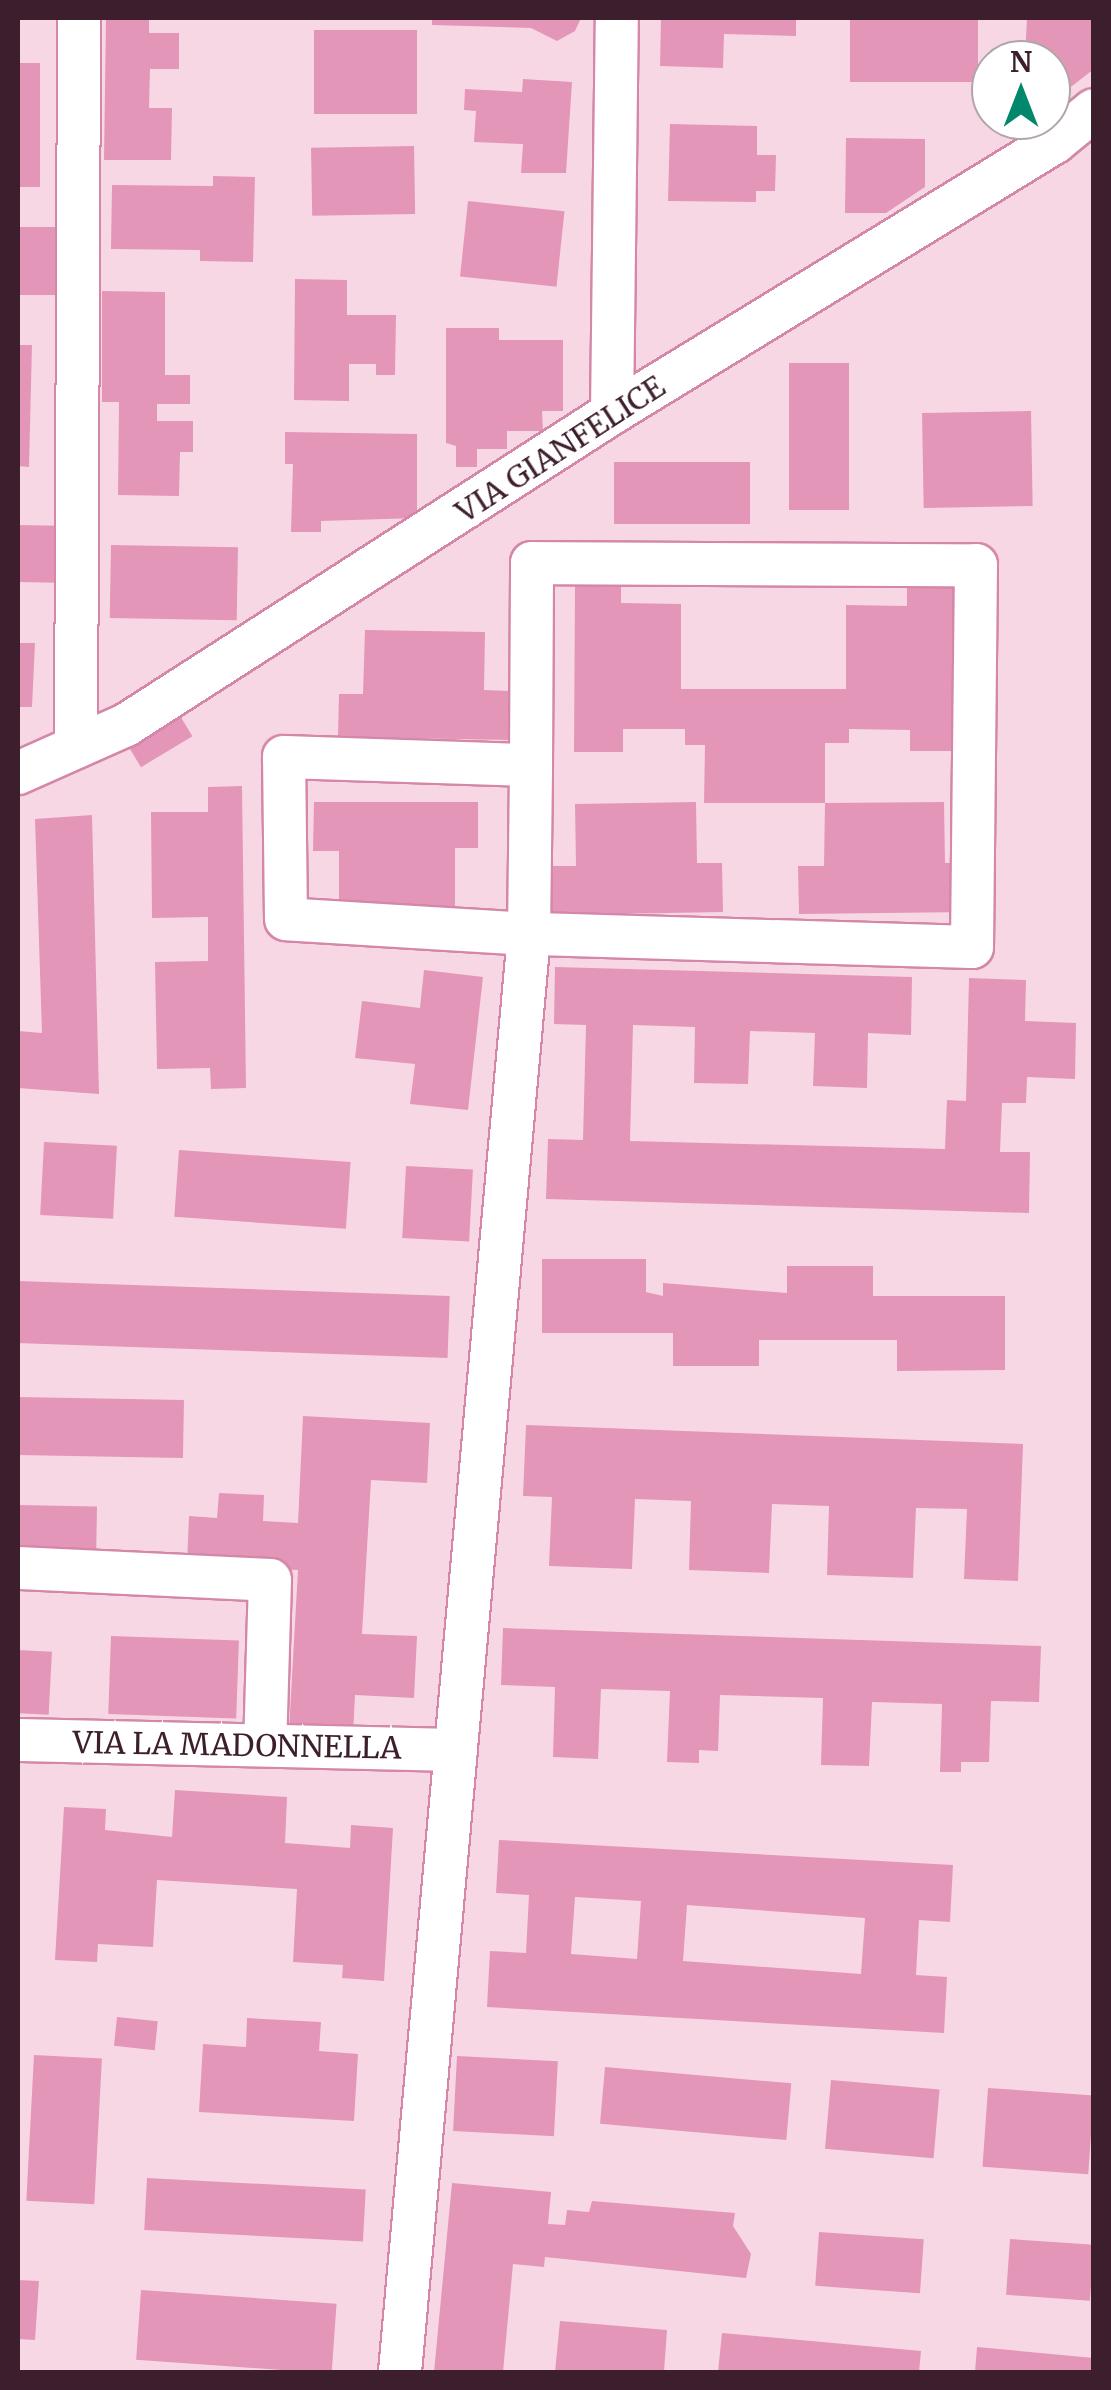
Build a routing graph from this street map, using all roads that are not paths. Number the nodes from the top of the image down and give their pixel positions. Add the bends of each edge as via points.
1 (79, 18) edge
2 (617, 18) edge
3 (1094, 110) edge
4 (612, 413) junction
5 (76, 747) junction
6 (530, 764) junction
7 (18, 774) edge
8 (529, 934) junction
9 (18, 1568) edge
10 (18, 1740) edge
11 (264, 1746) junction
12 (456, 1750) junction
13 (400, 2372) edge

1 - 5 street
2 - 4 street
3 - 4 street, VIA GIANFELICE via 1055,142
4 - 5 street, VIA GIANFELICE via 126,725
5 - 7 street, VIA GIANFELICE
6 - 8 street
6 - 8 street via 284,758 286,919
6 - 8 street via 532,563 976,565 972,947
8 - 12 street
9 - 11 street via 270,1580
10 - 11 street, VIA LA MADONNELLA
11 - 12 street, VIA LA MADONNELLA
12 - 13 street

